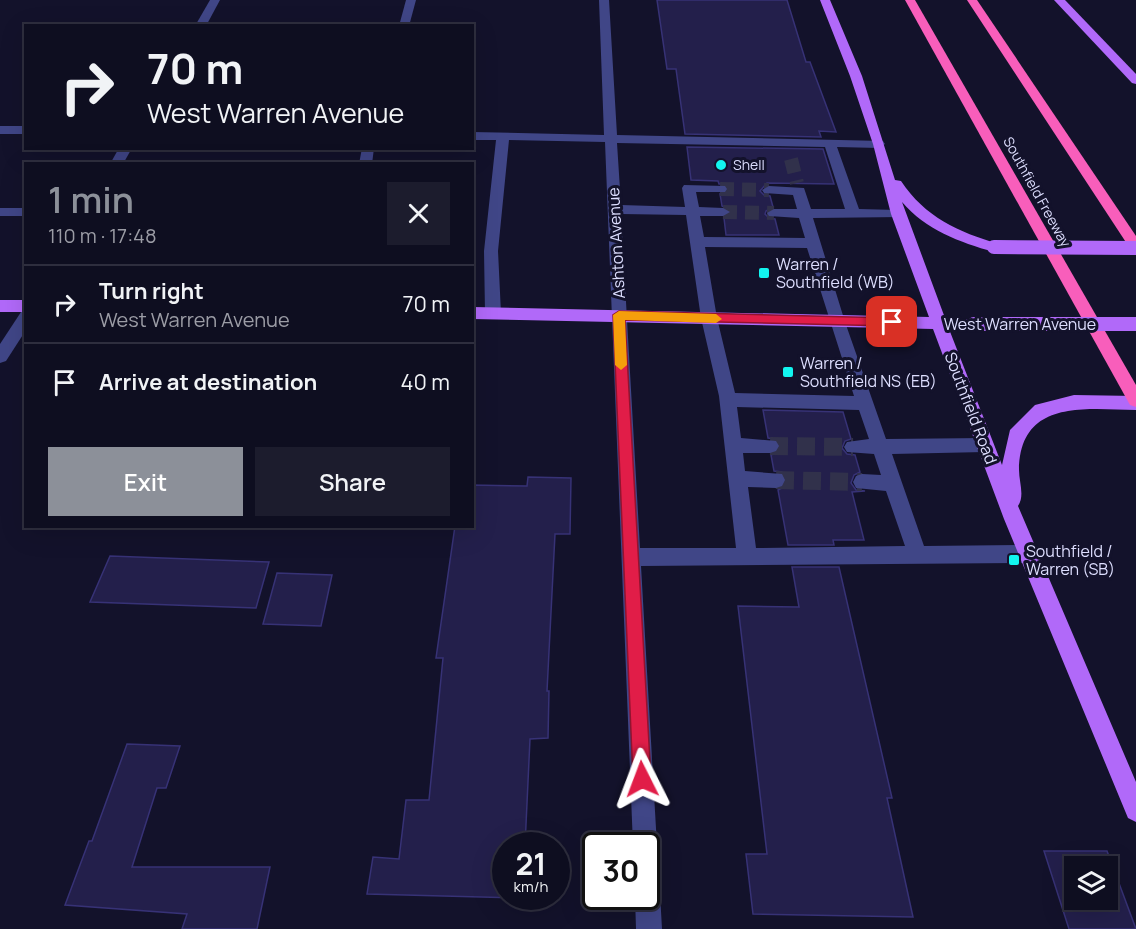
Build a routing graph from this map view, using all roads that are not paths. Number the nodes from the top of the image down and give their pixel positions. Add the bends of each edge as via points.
1 (215, 0) edge
2 (411, 0) edge
3 (604, 0) edge
4 (825, 0) edge
5 (910, 0) edge
6 (972, 0) edge
7 (1059, 0) edge
8 (201, 24) edge
9 (405, 24) edge
10 (1136, 81) edge
11 (0, 130) edge
12 (24, 130) edge
13 (474, 136) edge
14 (503, 136) junction
15 (611, 138) junction
16 (787, 143) junction
17 (830, 144) junction
18 (879, 144) junction
19 (791, 159) tunnel mouth
20 (884, 162) junction
21 (720, 189) tunnel mouth
22 (769, 190) tunnel mouth
23 (614, 209) junction
24 (692, 211) junction
25 (0, 212) edge
26 (24, 212) edge
27 (723, 212) tunnel mouth
28 (774, 213) tunnel mouth
29 (805, 213) junction
30 (853, 213) junction
31 (898, 214) junction
32 (697, 242) junction
33 (813, 243) junction
34 (1136, 248) edge
35 (0, 306) edge
36 (24, 306) edge
37 (474, 313) edge
38 (493, 313) junction
39 (619, 315) junction
40 (709, 318) junction
41 (24, 319) edge
42 (836, 321) junction
43 (939, 323) junction
44 (1136, 324) edge
45 (0, 357) edge
46 (727, 400) junction
47 (1136, 401) edge
48 (863, 403) junction
49 (734, 445) junction
50 (986, 445) junction
51 (770, 446) tunnel mouth
52 (853, 447) tunnel mouth
53 (881, 447) junction
54 (737, 478) junction
55 (776, 480) tunnel mouth
56 (862, 482) tunnel mouth
57 (893, 483) junction
58 (1013, 519) junction
59 (1029, 554) junction
60 (918, 556) junction
61 (631, 557) junction
62 (747, 557) junction
63 (1136, 810) edge
64 (644, 832) edge
65 (648, 910) edge
66 (649, 929) edge

1 - 8 street
2 - 9 street
3 - 15 street, Ashton Avenue
4 - 18 main road, Southfield Road
5 - 47 highway, Southfield Freeway
6 - 34 highway
7 - 10 main road
11 - 12 street
13 - 14 street
14 - 15 street
14 - 38 street via 491,251
15 - 16 street
15 - 23 street, Ashton Avenue
16 - 17 street
16 - 19 street
17 - 18 street
17 - 30 street
18 - 20 main road, Southfield Road
20 - 31 main road, Southfield Road
20 - 34 main road, bridge via 906,201 925,218 957,236 994,247
21 - 24 street via 689,188
22 - 29 street via 798,187
23 - 24 street
23 - 39 street, Ashton Avenue
24 - 27 street
24 - 32 street
25 - 26 street
28 - 29 street
29 - 30 street
29 - 33 street
30 - 31 street
31 - 43 main road, Southfield Road
32 - 33 street
32 - 40 street
33 - 42 street
35 - 36 main road
37 - 38 main road, West Warren Avenue
38 - 39 main road, West Warren Avenue
39 - 40 main road, West Warren Avenue
39 - 61 street, Ashton Avenue
40 - 42 main road, West Warren Avenue
40 - 46 street
41 - 45 street
42 - 43 main road, West Warren Avenue
42 - 48 street
43 - 44 main road, West Warren Avenue, bridge
43 - 50 main road, Southfield Road
46 - 48 street
46 - 49 street
47 - 58 main road via 1074,402 1041,410 1017,435 1010,469
48 - 53 street
49 - 51 street
49 - 54 street
50 - 53 street
50 - 58 main road, Southfield Road
52 - 53 street
53 - 57 street
54 - 55 street
54 - 62 street
56 - 57 street
57 - 60 street
58 - 59 main road, Southfield Road
59 - 60 street
59 - 63 main road, Southfield Road
60 - 62 street
61 - 62 street
61 - 64 street, Ashton Avenue
65 - 66 street

